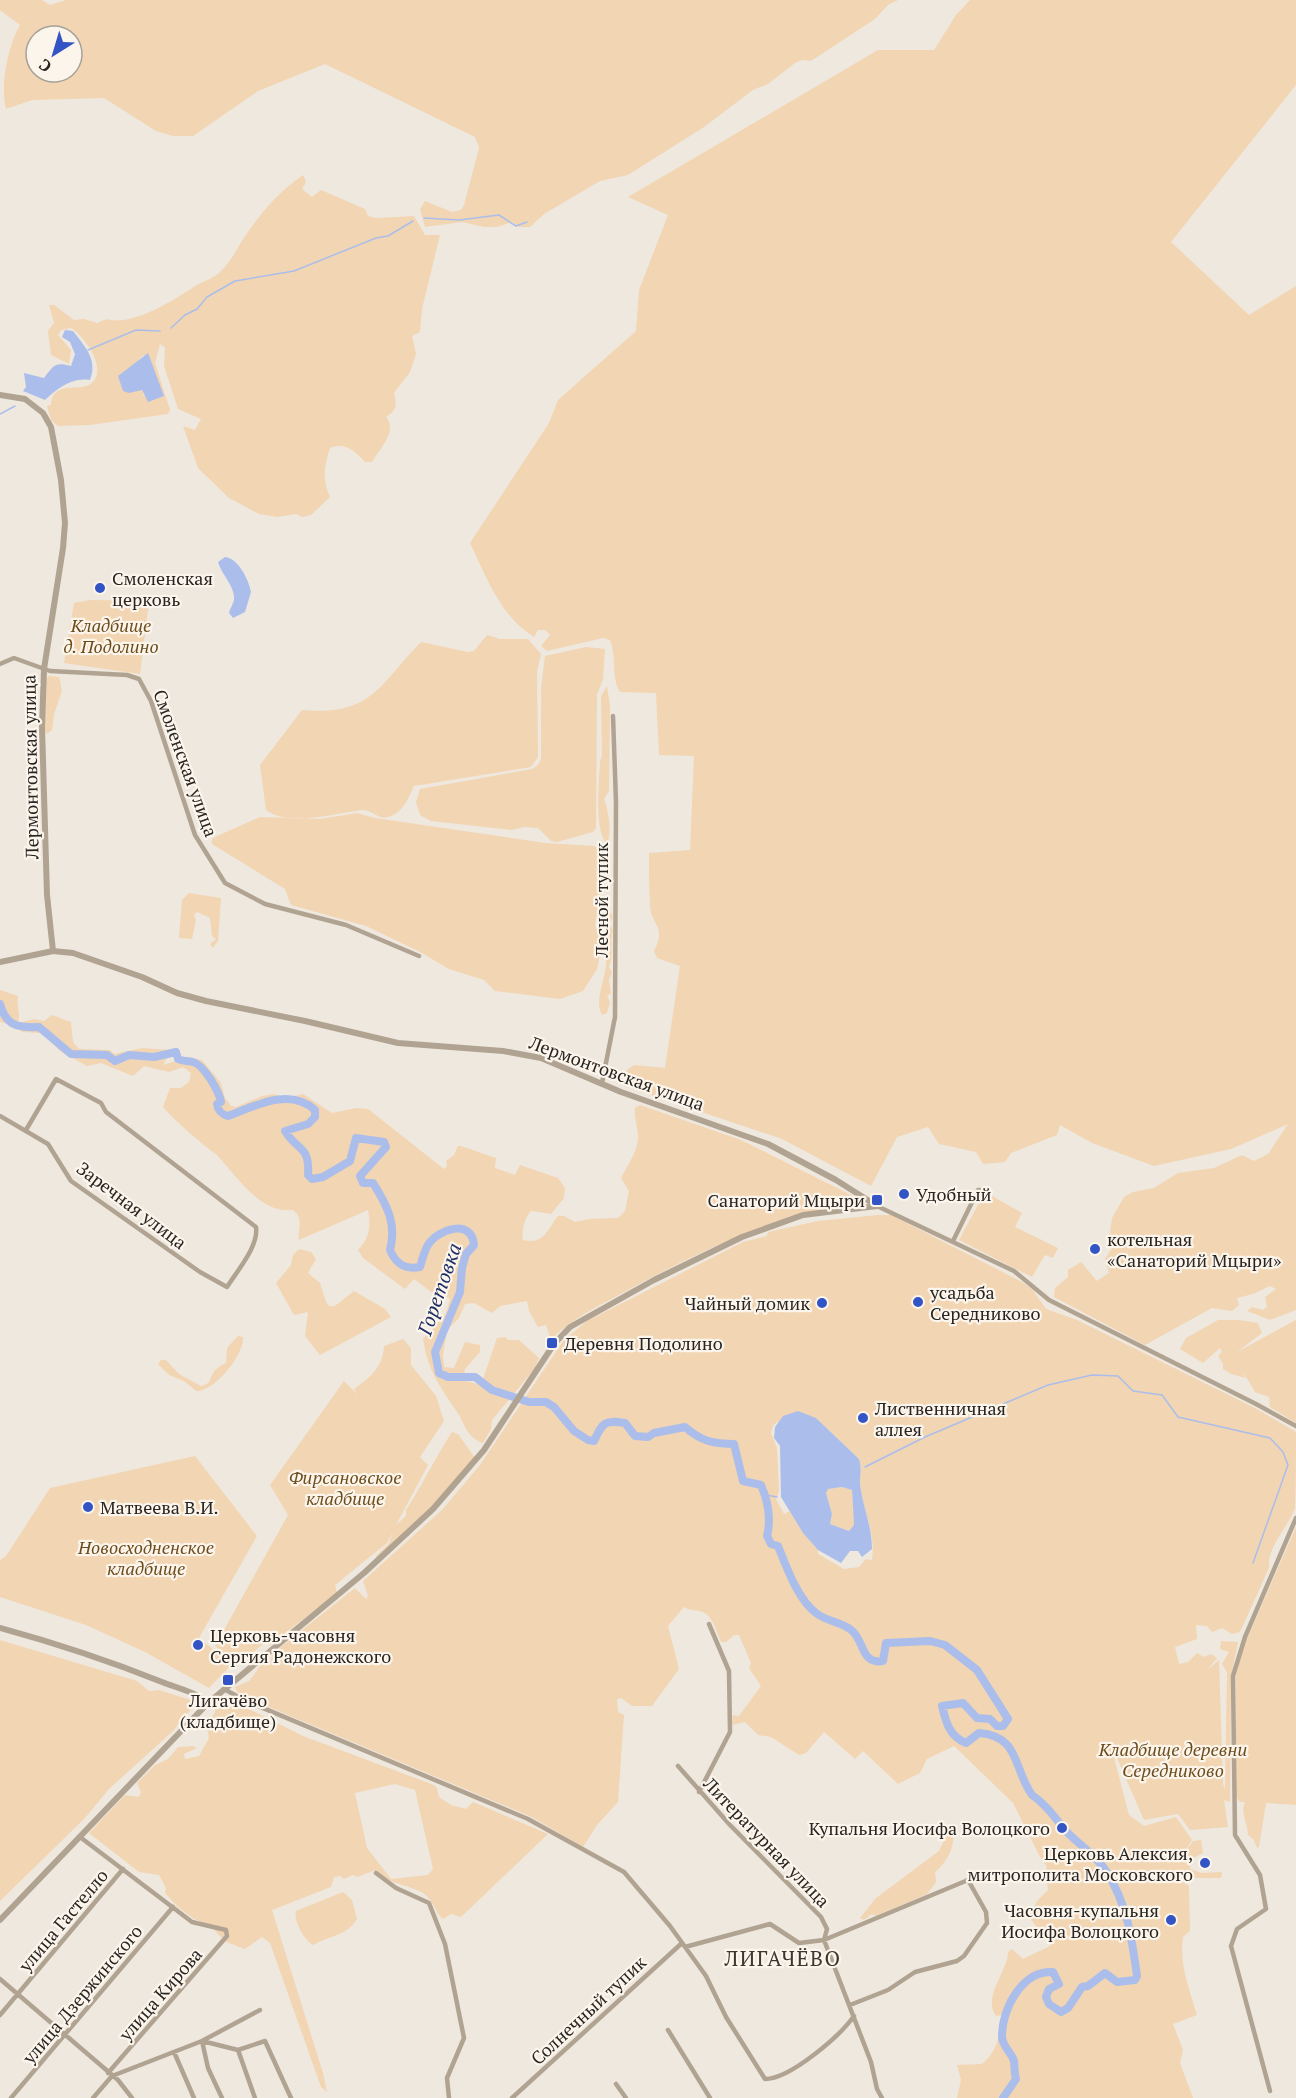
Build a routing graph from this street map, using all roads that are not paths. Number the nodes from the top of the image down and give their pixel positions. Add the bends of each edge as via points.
1 (0, 395) edge
2 (0, 664) edge
3 (44, 669) junction
4 (613, 716) dead end
5 (53, 951) junction
6 (419, 956) dead end
7 (0, 962) edge
8 (602, 1083) junction
9 (0, 1116) edge
10 (26, 1130) junction
11 (983, 1190) dead end
12 (877, 1206) junction
13 (953, 1241) junction
14 (1296, 1426) edge
15 (1296, 1518) edge
16 (709, 1624) dead end
17 (0, 1628) edge
18 (224, 1689) junction
19 (208, 1703) junction
20 (678, 1766) dead end
21 (699, 1792) junction
22 (80, 1837) junction
23 (123, 1869) junction
24 (376, 1873) dead end
25 (173, 1907) junction
26 (0, 1920) edge
27 (824, 1940) junction
28 (684, 1945) junction
29 (0, 1979) edge
30 (18, 1996) junction
31 (850, 2005) junction
32 (260, 2010) dead end
33 (0, 2015) edge
34 (854, 2016) junction
35 (668, 2030) dead end
36 (66, 2036) junction
37 (202, 2041) junction
38 (238, 2050) junction
39 (174, 2052) junction
40 (110, 2075) junction
41 (616, 2084) dead end
42 (1270, 2091) dead end
43 (11, 2098) edge
44 (93, 2098) edge
45 (132, 2098) edge
46 (194, 2098) edge
47 (222, 2098) edge
48 (255, 2098) edge
49 (291, 2098) edge
50 (449, 2098) edge
51 (512, 2098) edge
52 (626, 2098) edge
53 (710, 2098) edge
54 (882, 2098) edge

1 - 3 street, Лермонтовская улица via 32,402 43,413 51,427 61,480 63,548
2 - 3 street, Смоленская улица via 14,658
3 - 5 street, Лермонтовская улица via 47,895
3 - 6 street, Смоленская улица via 127,675 143,683 172,758 195,835 225,883 265,904 346,925
4 - 8 street, Лесной тупик via 615,1017
5 - 7 street, Лермонтовская улица
5 - 8 street, Лермонтовская улица via 94,959 185,996 398,1043 541,1058
8 - 12 street, Лермонтовская улица via 768,1144
9 - 10 street, Заречная улица
10 - 10 street, Заречная улица via 48,1144 71,1181 227,1287 258,1234 256,1227 106,1112 101,1103 56,1079
11 - 13 street via 978,1190
12 - 13 street
12 - 18 street via 792,1219 742,1237 570,1327 554,1344 484,1450 433,1509 364,1574
13 - 14 street via 1014,1271 1049,1300
15 - 42 street via 1245,1636 1233,1680 1235,1835 1260,1875 1266,1909 1237,1929 1232,1946
16 - 21 street via 729,1671 730,1731
17 - 19 street via 114,1663
18 - 19 street
18 - 28 street via 554,1833 624,1872
19 - 22 street
20 - 21 street, Литературная улица
21 - 27 street, Литературная улица via 816,1911 826,1925
22 - 23 street
22 - 26 street
23 - 25 street
23 - 30 street, улица Гастелло
24 - 50 street via 396,1888 429,1903 445,1944 464,2038 447,2078
25 - 36 street, улица Дзержинского
25 - 40 street, улица Кирова via 192,1922 226,1930 224,1942
27 - 28 street via 799,1943 770,1924
27 - 31 street, Литературная улица
27 - 31 street via 968,1880 986,1912 985,1928 960,1959 915,1972 888,1990
28 - 34 street via 765,2079 791,2070
28 - 51 street, Солнечный тупик
29 - 30 street
30 - 33 street, улица Гастелло
30 - 36 street
31 - 34 street, Литературная улица
32 - 37 street
34 - 54 street, Литературная улица
35 - 53 street
36 - 40 street
36 - 43 street, улица Дзержинского
37 - 38 street
37 - 39 street
37 - 47 street via 208,2068
38 - 48 street
38 - 49 street via 265,2041
39 - 40 street
39 - 46 street
40 - 44 street, улица Кирова
40 - 45 street
41 - 52 street

